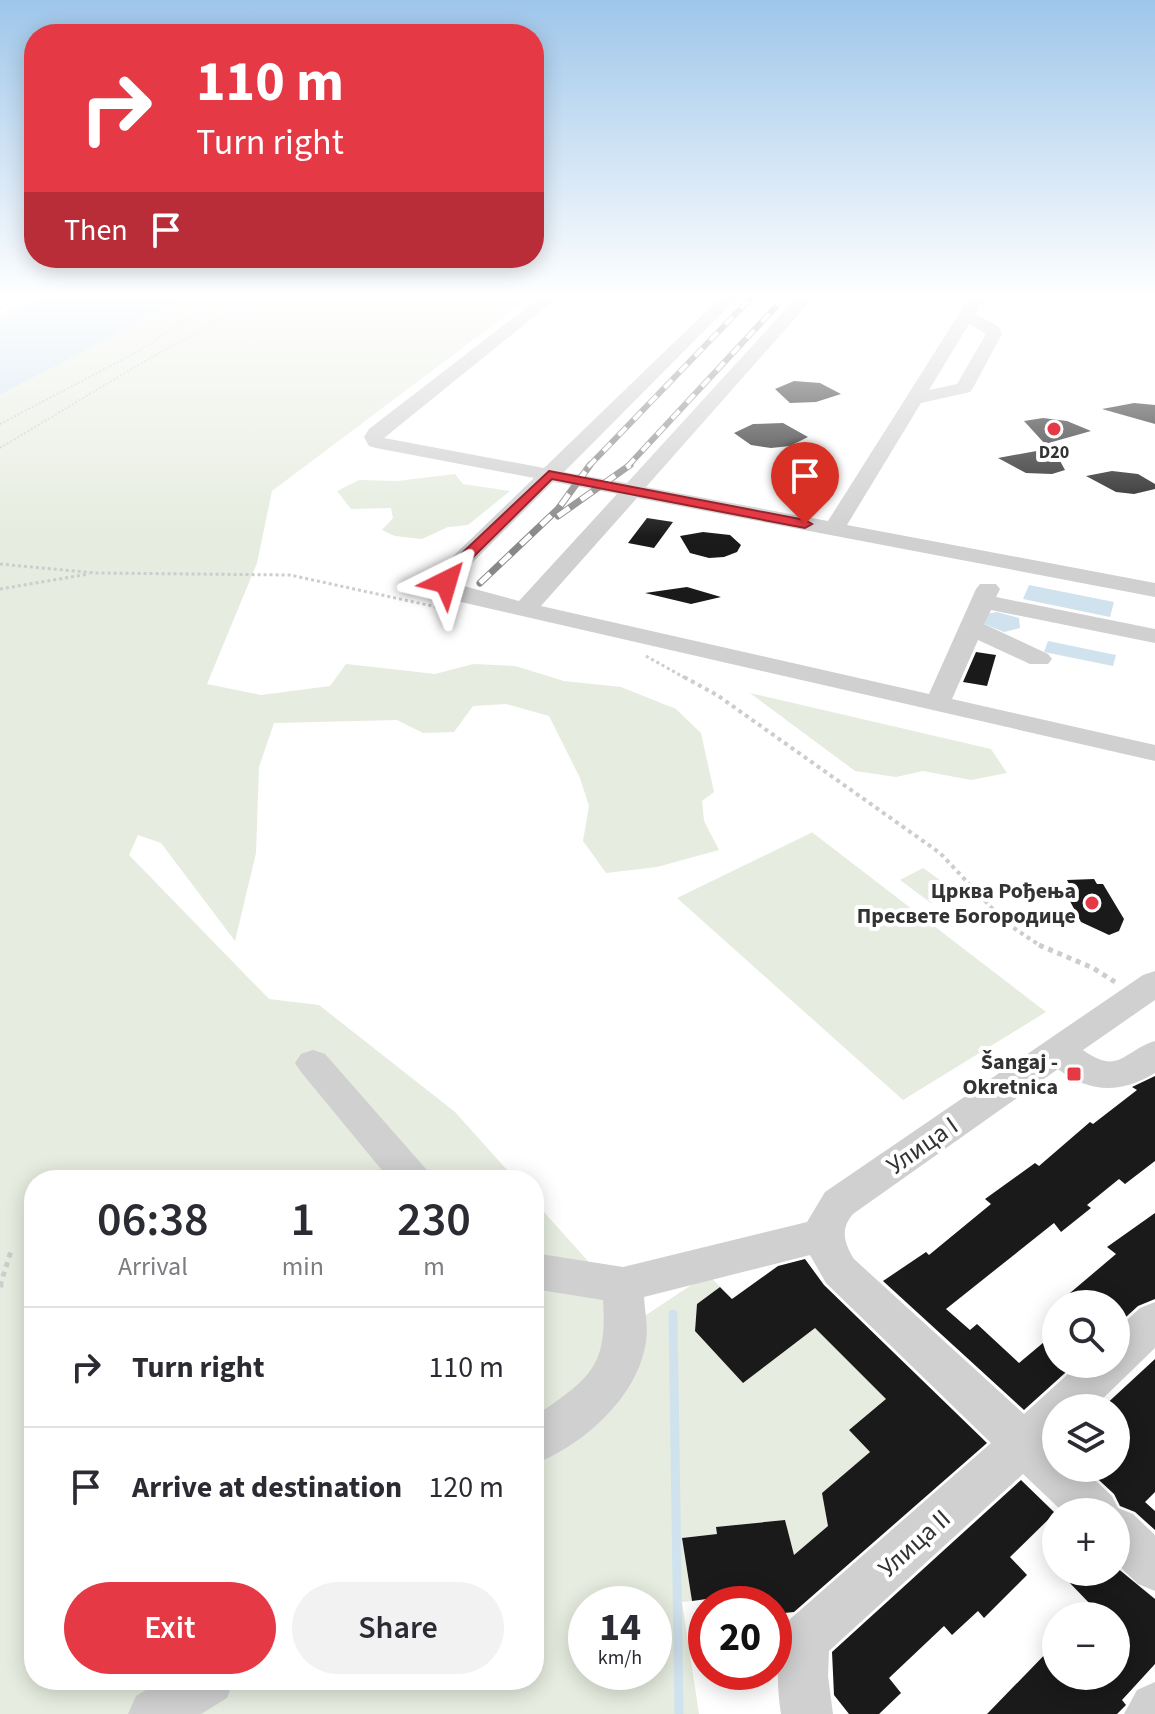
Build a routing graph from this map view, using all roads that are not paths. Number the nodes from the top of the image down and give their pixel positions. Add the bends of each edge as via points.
1 (448, 378) edge
2 (648, 378) edge
3 (733, 378) edge
4 (926, 378) edge
5 (970, 378) edge
6 (913, 399) junction
7 (549, 475) junction
8 (632, 491) junction
9 (834, 529) junction
10 (1155, 590) edge
11 (525, 609) junction
12 (971, 627) junction
13 (1155, 636) edge
14 (1039, 659) dead end
15 (937, 704) junction
16 (1155, 753) edge
17 (1146, 989) edge
18 (1060, 1050) junction
19 (1155, 1054) edge
20 (313, 1063) dead end
21 (404, 1170) edge
22 (823, 1236) junction
23 (544, 1273) edge
24 (623, 1285) junction
25 (1155, 1321) edge
26 (1130, 1345) edge
27 (1094, 1378) edge
28 (1077, 1394) edge
29 (1040, 1428) edge
30 (544, 1435) edge
31 (1087, 1498) edge
32 (1130, 1544) edge
33 (1155, 1567) edge
34 (193, 1690) edge
35 (805, 1700) edge
36 (1155, 1708) edge
37 (154, 1714) edge
38 (1150, 1714) edge

1 - 7 street via 374,437 382,444
2 - 7 street
3 - 8 street
4 - 6 street
5 - 6 street via 964,388
6 - 9 street
7 - 8 street
7 - 11 street via 448,574 446,582 461,595
8 - 9 street
8 - 11 street
9 - 10 street
11 - 15 street
12 - 13 street via 985,595
12 - 14 street
12 - 15 street
15 - 16 street
17 - 18 street, Улица I
18 - 19 street via 1075,1065 1104,1077 1137,1070
18 - 22 street, Улица I via 839,1203
20 - 21 street
22 - 24 street
22 - 29 street via 840,1271
23 - 24 street
24 - 30 street via 624,1348 613,1374
25 - 26 street
27 - 28 street
29 - 31 street
29 - 35 street, Улица II via 807,1638 802,1657
32 - 33 street
34 - 37 street
36 - 38 street

